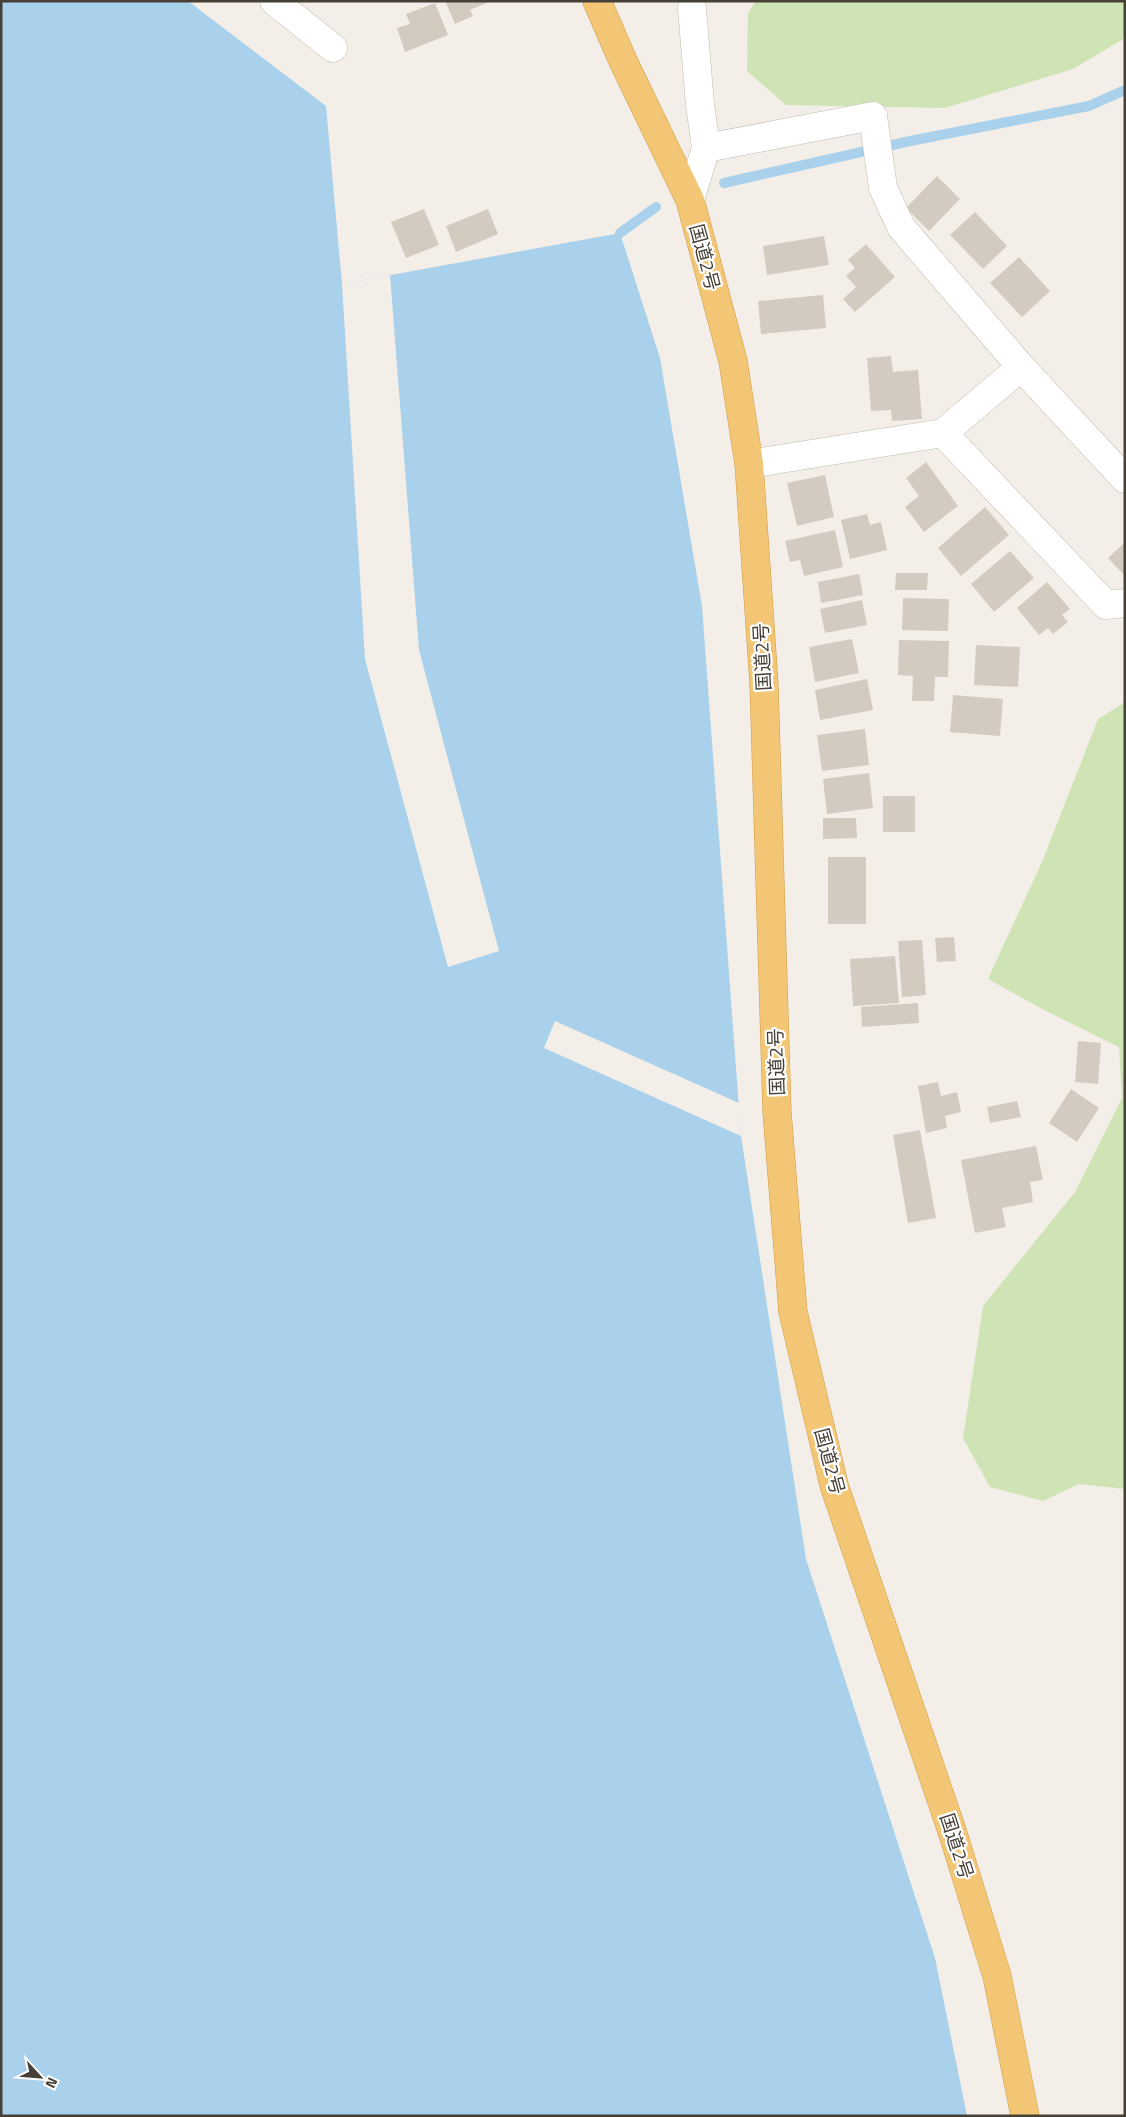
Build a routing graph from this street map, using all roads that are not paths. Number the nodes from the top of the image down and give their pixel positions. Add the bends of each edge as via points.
1 (274, 1) edge
2 (597, 1) edge
3 (692, 8) dead end
4 (333, 48) dead end
5 (706, 148) junction
6 (690, 200) junction
7 (1021, 367) junction
8 (943, 433) junction
9 (749, 464) junction
10 (1125, 479) edge
11 (1125, 603) edge
12 (1025, 2116) edge

1 - 4 street
2 - 6 highway, 国道2号
3 - 5 street
5 - 6 street
5 - 7 street via 873,116 883,188 901,227
6 - 9 highway, 国道2号 via 733,361
7 - 8 street
7 - 10 street
8 - 9 street
8 - 11 street via 1106,605
9 - 12 highway, 国道2号 via 764,684 777,1112 793,1312 834,1484 953,1834 996,1976

